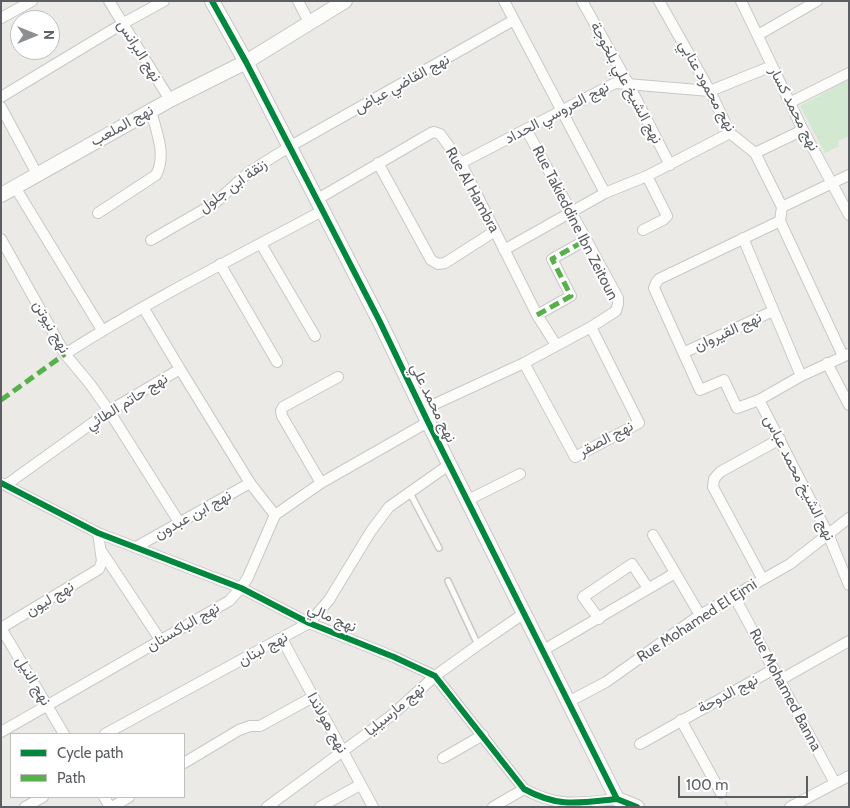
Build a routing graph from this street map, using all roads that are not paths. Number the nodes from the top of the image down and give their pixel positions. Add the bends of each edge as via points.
1 (109, 1) edge
2 (164, 1) edge
3 (212, 1) edge
4 (298, 1) edge
5 (345, 1) edge
6 (504, 1) edge
7 (582, 1) edge
8 (659, 1) edge
9 (741, 1) edge
10 (817, 1) edge
11 (28, 2) edge
12 (1, 18) edge
13 (514, 20) junction
14 (309, 22) junction
15 (122, 24) junction
16 (758, 35) junction
17 (246, 62) junction
18 (772, 66) junction
19 (849, 72) edge
20 (628, 83) junction
21 (710, 91) junction
22 (1, 97) edge
23 (170, 100) junction
24 (791, 102) junction
25 (1, 107) edge
26 (561, 110) junction
27 (151, 111) junction
28 (526, 129) junction
29 (803, 130) junction
30 (730, 133) junction
31 (289, 147) junction
32 (755, 153) junction
33 (378, 163) junction
34 (461, 163) junction
35 (670, 164) junction
36 (37, 174) junction
37 (849, 175) edge
38 (647, 176) junction
39 (832, 184) junction
40 (15, 187) junction
41 (605, 193) junction
42 (1, 195) edge
43 (319, 206) junction
44 (782, 208) junction
45 (98, 213) dead end
46 (571, 213) junction
47 (849, 215) edge
48 (780, 221) junction
49 (643, 230) dead end
50 (494, 231) junction
51 (743, 238) junction
52 (1, 239) edge
53 (152, 240) dead end
54 (586, 240) junction
55 (260, 244) junction
56 (504, 250) junction
57 (220, 264) junction
58 (143, 307) junction
59 (774, 311) junction
60 (536, 315) junction
61 (591, 326) junction
62 (102, 330) junction
63 (316, 336) dead end
64 (556, 345) junction
65 (683, 353) junction
66 (65, 354) junction
67 (846, 355) edge
68 (277, 362) dead end
69 (524, 363) junction
70 (827, 364) junction
71 (180, 369) junction
72 (801, 376) junction
73 (338, 377) dead end
74 (759, 400) junction
75 (849, 405) edge
76 (109, 410) junction
77 (425, 416) junction
78 (780, 439) junction
79 (450, 464) junction
80 (520, 474) dead end
81 (250, 483) junction
82 (321, 483) junction
83 (4, 484) edge
84 (410, 493) junction
85 (468, 500) junction
86 (275, 515) junction
87 (849, 518) edge
88 (179, 522) junction
89 (98, 532) junction
90 (828, 534) junction
91 (653, 535) dead end
92 (136, 547) junction
93 (439, 548) dead end
94 (102, 552) junction
95 (675, 573) junction
96 (762, 578) junction
97 (448, 581) dead end
98 (849, 585) edge
99 (241, 588) junction
100 (648, 588) junction
101 (734, 596) junction
102 (523, 614) junction
103 (700, 615) junction
104 (599, 619) junction
105 (309, 623) junction
106 (1, 628) edge
107 (282, 639) junction
108 (161, 641) junction
109 (849, 641) edge
110 (478, 645) junction
111 (542, 651) junction
112 (774, 669) junction
113 (435, 676) junction
114 (780, 680) junction
115 (313, 697) junction
116 (568, 702) junction
117 (47, 705) junction
118 (681, 720) junction
119 (1, 732) edge
120 (63, 733) edge
121 (107, 733) edge
122 (483, 735) junction
123 (640, 744) dead end
124 (343, 751) junction
125 (443, 758) dead end
126 (185, 762) edge
127 (849, 776) edge
128 (835, 783) junction
129 (360, 785) junction
130 (524, 789) junction
131 (721, 792) dead end
132 (41, 798) edge
133 (127, 798) edge
134 (616, 800) junction
135 (25, 807) edge
136 (111, 807) edge
137 (267, 807) edge
138 (320, 807) edge
139 (373, 807) edge
140 (493, 807) edge
141 (637, 807) edge
142 (790, 807) edge

1 - 15 street, نهج البرانس
2 - 15 street
3 - 17 street, نهج محمد علي
4 - 14 street
5 - 14 street, نهج الملعب
6 - 13 street
7 - 20 street, نهج الشيخ علي بلخوجة
8 - 21 street, نهج محمود عنابي
9 - 16 street, نهج محمد كسار
10 - 16 street
11 - 12 street
13 - 26 street
13 - 31 street, نهج القاضي عياض
14 - 17 street, نهج الملعب
15 - 22 street
15 - 23 street, نهج البرانس
16 - 18 street, نهج محمد كسار
17 - 23 street, نهج الملعب
17 - 31 street, نهج محمد علي
18 - 21 street, نهج العروسي الحداد
18 - 24 street, نهج محمد كسار
19 - 24 street
20 - 21 street, نهج العروسي الحداد
20 - 26 street, نهج العروسي الحداد via 614,83
20 - 35 street, نهج الشيخ علي بلخوجة
21 - 30 street, نهج محمود عنابي
23 - 27 street, نهج الملعب
24 - 29 street, نهج محمد كسار
25 - 36 street
26 - 28 street, نهج العروسي الحداد
26 - 41 street
27 - 36 street, نهج الملعب
27 - 45 street via 160,146 159,170
28 - 34 street, نهج العروسي الحداد
28 - 46 street, Rue Takieddine Ibn Zeitoun
29 - 32 street
29 - 39 street, نهج محمد كسار
30 - 32 street, نهج محمود عنابي
30 - 35 street
31 - 43 street, نهج محمد علي
31 - 53 street, زنقة ابن جلول via 249,172 215,203
32 - 44 street, نهج محمود عنابي
33 - 34 street, Rue Al Hambra via 434,132 440,134
33 - 43 street, Rue Al Hambra
33 - 50 street via 431,260 445,263
34 - 50 street, Rue Al Hambra
35 - 38 street
36 - 40 street, نهج الملعب
37 - 39 street
38 - 41 street
38 - 49 street via 668,216
39 - 44 street
39 - 47 street, نهج محمد كسار
40 - 42 street, نهج الملعب
40 - 62 street
41 - 46 street
43 - 55 street, Rue Al Hambra
43 - 77 street, نهج محمد علي
44 - 48 street
46 - 54 street, Rue Takieddine Ibn Zeitoun
46 - 56 street
48 - 51 street, نهج القيروان
48 - 67 street
50 - 56 street, Rue Al Hambra
51 - 59 street, نهج القيروان
51 - 65 street, نهج القيروان via 656,283 654,288
52 - 66 street, نهج نيوتن
54 - 60 street via 552,259 571,296
54 - 61 street, Rue Takieddine Ibn Zeitoun via 618,298 616,311
55 - 57 street, Rue Al Hambra
55 - 63 street
56 - 60 street, Rue Al Hambra
57 - 58 street, Rue Al Hambra
57 - 68 street
58 - 62 street, Rue Al Hambra
58 - 71 street
59 - 65 street, نهج القيروان
59 - 72 street, نهج القيروان
60 - 64 street, Rue Al Hambra
61 - 64 street, Rue Takieddine Ibn Zeitoun
61 - 69 street, نهج الصقر via 639,424 575,457
62 - 66 street, Rue Al Hambra
64 - 69 street, Rue Takieddine Ibn Zeitoun
65 - 74 street, نهج القيروان via 700,390 724,380 737,408
66 - 76 street, نهج نيوتن
67 - 70 street
69 - 77 street, Rue Takieddine Ibn Zeitoun
70 - 72 street
70 - 75 street
71 - 76 street, نهج حاتم الطائي
71 - 81 street, نهج حاتم الطائي
72 - 74 street
73 - 82 street via 281,411
74 - 78 street, نهج الشيخ محمد عباس
76 - 83 street, نهج حاتم الطائي
76 - 88 street, نهج نيوتن
77 - 79 street, نهج محمد علي
77 - 82 street
78 - 90 street, نهج الشيخ محمد عباس
78 - 96 street via 720,472 714,479 713,487
79 - 84 street, نهج لبنان
79 - 85 street, نهج محمد علي
80 - 85 street
81 - 86 street, نهج حاتم الطائي
81 - 88 street, نهج ابن عبدون
82 - 86 street
83 - 89 street, نهج مالي
84 - 93 lane
84 - 105 street, نهج لبنان via 382,514 329,600
85 - 102 street, نهج محمد علي
86 - 99 street, نهج الباكستان
87 - 90 street, Rue Mohamed El Ejmi
88 - 92 street, نهج ابن عبدون
89 - 92 street, نهج مالي
89 - 94 street
90 - 96 street, Rue Mohamed El Ejmi via 790,564
90 - 98 street, نهج الشيخ محمد عباس
91 - 95 street
92 - 99 street, نهج مالي
94 - 106 street, نهج ليون via 99,569
94 - 108 street
95 - 100 street
95 - 103 street
96 - 101 street, Rue Mohamed El Ejmi
97 - 110 lane
99 - 105 street, نهج مالي
99 - 108 street, نهج الباكستان via 229,601
100 - 104 street
100 - 104 street via 632,564 583,597
101 - 103 street, Rue Mohamed El Ejmi
101 - 112 street, Rue Mohamed Banna
102 - 110 street, نهج مارسيليا
102 - 111 street, نهج محمد علي
103 - 116 street, Rue Mohamed El Ejmi via 606,682
104 - 111 street
105 - 107 street, نهج لبنان
105 - 113 street, نهج مالي
106 - 117 street, نهج النيل
107 - 115 street, نهج هولاندا
107 - 121 street, نهج لبنان
108 - 117 street, نهج الباكستان
109 - 114 street, نهج الدوحة
110 - 113 street, نهج مارسيليا
111 - 116 street, نهج محمد علي
112 - 114 street, Rue Mohamed Banna
112 - 118 street, نهج الدوحة
113 - 122 street, نهج مالي
113 - 124 street, نهج مارسيليا via 392,715
114 - 128 street, Rue Mohamed Banna
115 - 124 street, نهج هولاندا
115 - 126 street via 260,726 239,730
116 - 134 street, نهج محمد علي
117 - 119 street, نهج الباكستان
117 - 120 street, نهج النيل
118 - 123 street, نهج الدوحة
118 - 131 street, نهج الدوحة
122 - 125 street
122 - 130 street, نهج مالي
124 - 129 street, نهج هولاندا
124 - 137 street, نهج مارسيليا
127 - 128 street
128 - 142 street
129 - 138 street
129 - 139 street, نهج هولاندا
130 - 134 street, نهج مالي via 548,801 564,804
130 - 140 street
132 - 135 street
133 - 136 street
134 - 141 street

